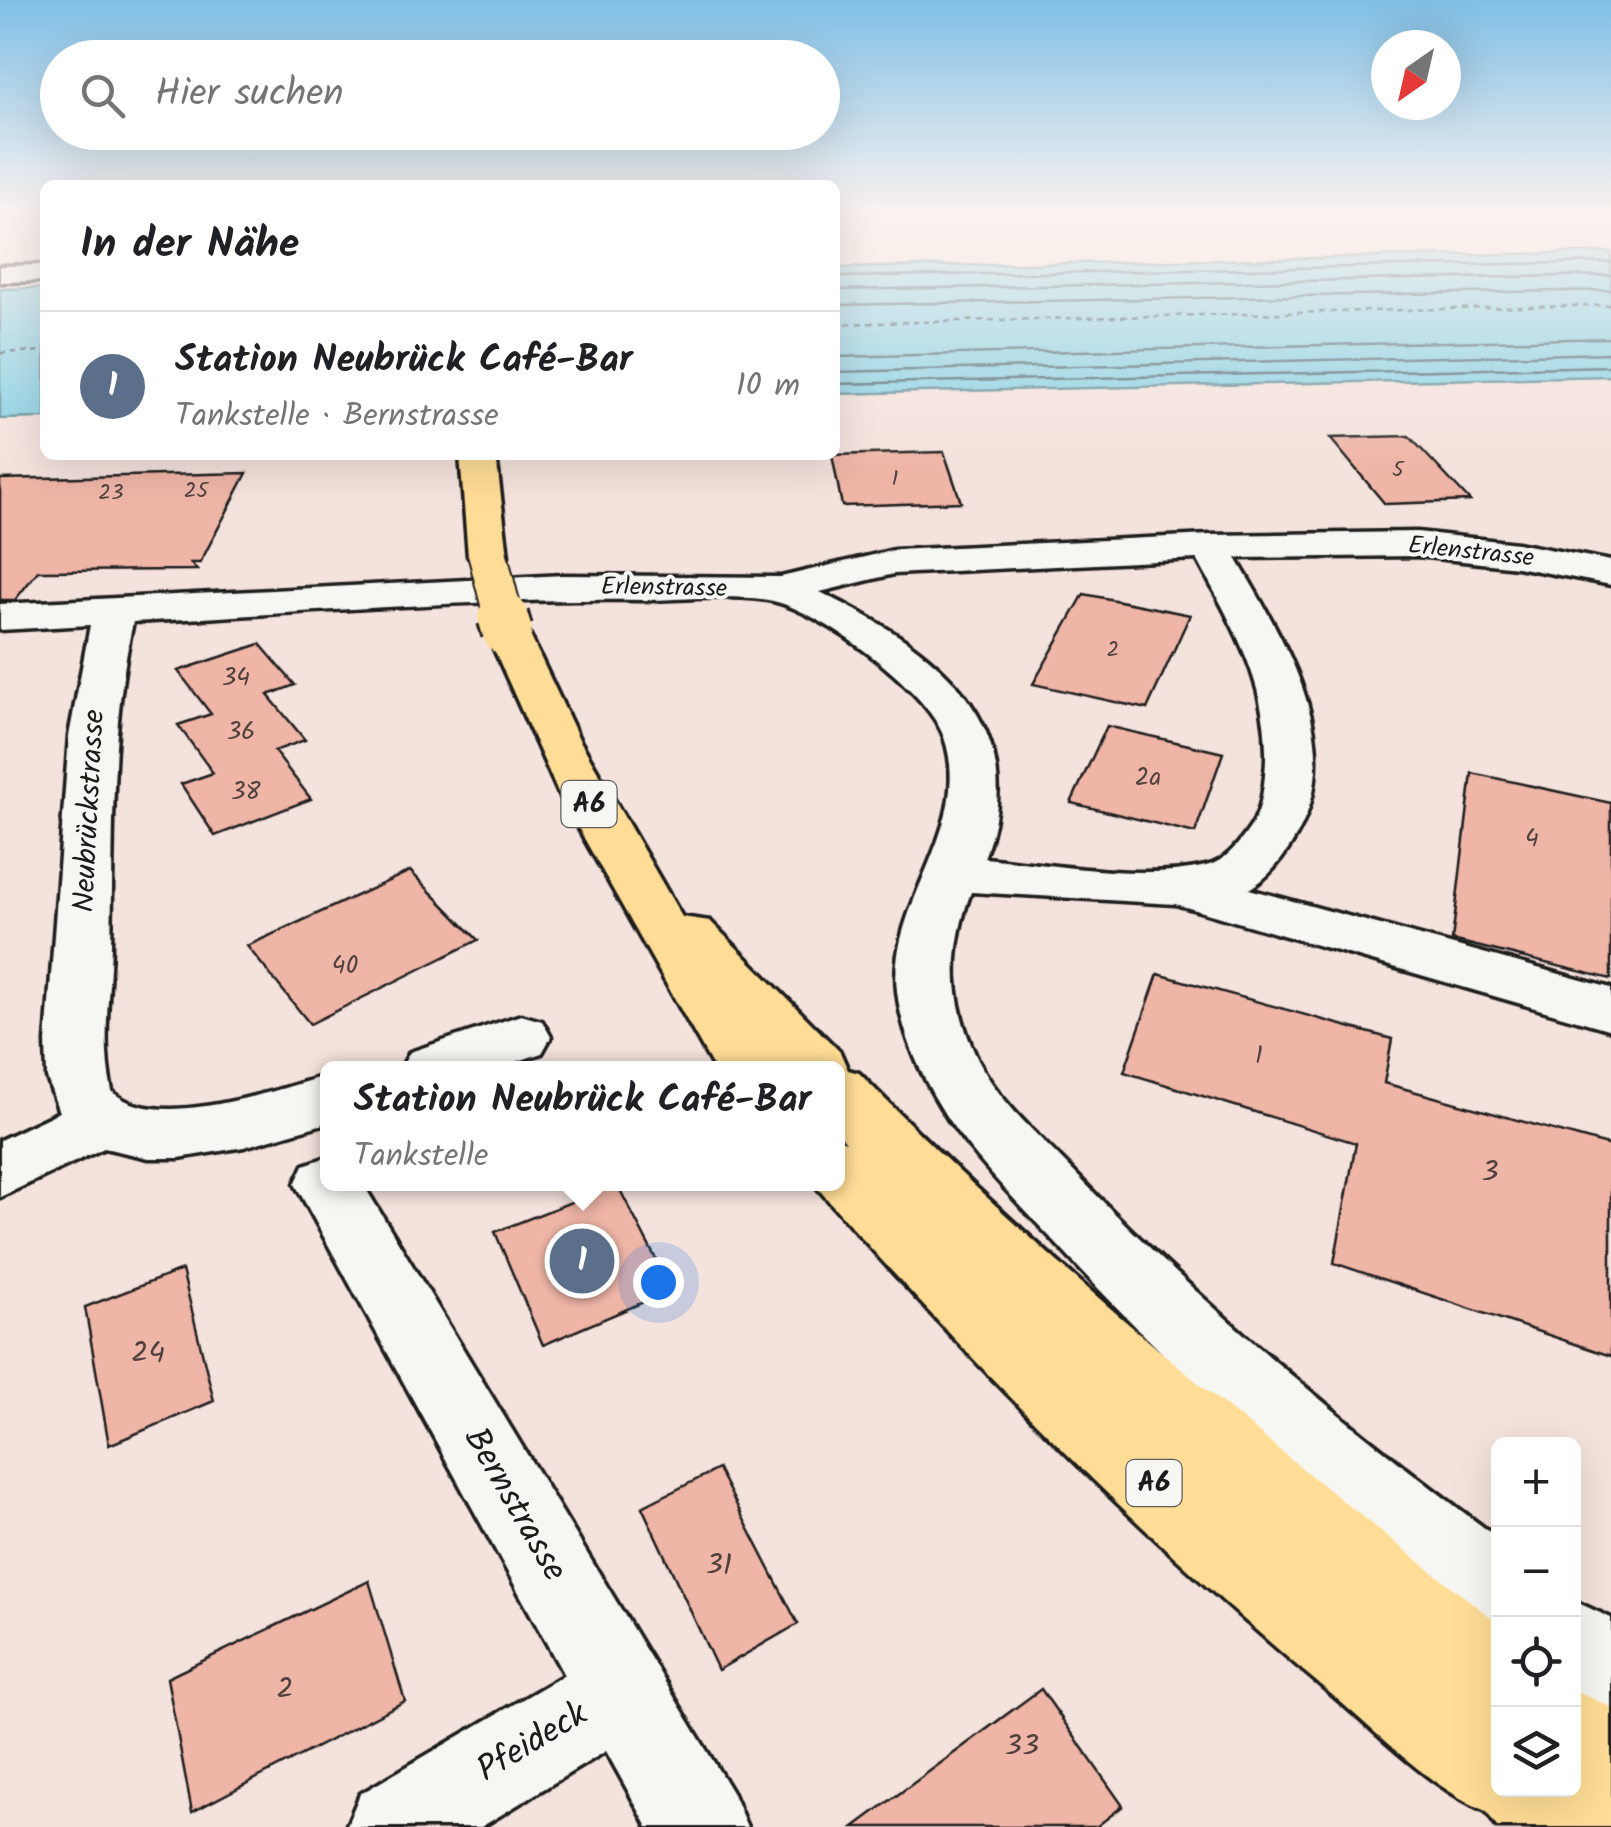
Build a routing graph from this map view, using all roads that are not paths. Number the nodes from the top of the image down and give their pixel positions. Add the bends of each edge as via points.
1 (478, 461) edge
2 (1210, 548) junction
3 (1611, 573) edge
4 (781, 589) junction
5 (115, 610) junction
6 (0, 617) edge
7 (628, 871) junction
8 (954, 872) junction
9 (1178, 888) junction
10 (1611, 1010) edge
11 (522, 1037) dead end
12 (452, 1061) edge
13 (745, 1061) edge
14 (811, 1061) edge
15 (845, 1099) edge
16 (307, 1105) edge
17 (102, 1120) junction
18 (320, 1153) edge
19 (0, 1170) edge
20 (845, 1173) edge
21 (333, 1191) edge
22 (1491, 1584) edge
23 (1581, 1649) edge
24 (1611, 1671) edge
25 (1491, 1672) edge
26 (620, 1690) junction
27 (1581, 1740) edge
28 (1611, 1763) edge
29 (1491, 1764) edge
30 (1533, 1797) edge
31 (393, 1827) edge
32 (700, 1827) edge
33 (1574, 1827) edge

1 - 7 highway, A6, bridge via 488,556 507,632 552,737
2 - 3 street, Erlenstrasse via 1417,544
2 - 4 street, Erlenstrasse via 894,562
2 - 9 street via 1278,672 1292,712 1292,756 1284,818 1256,858 1228,878
4 - 5 street, Erlenstrasse via 564,587
4 - 8 street via 906,659 936,686 965,730 977,773
5 - 6 street
5 - 17 street, Neubrückstrasse via 95,703 79,1066 81,1092
7 - 13 highway, A6
7 - 14 highway, A6
8 - 9 street
8 - 22 street via 926,946 926,990 940,1047 969,1100 1061,1205 1281,1418
9 - 10 street
11 - 12 street
15 - 25 highway, A6 via 1064,1317 1269,1495
16 - 17 street, Bernstrasse via 172,1134 124,1130
16 - 18 street, Bernstrasse
17 - 19 street
20 - 29 highway, A6 via 1014,1351 1222,1548
21 - 26 street, Bernstrasse
23 - 24 street
26 - 31 street, Pfeideck
26 - 32 street, Bernstrasse
27 - 28 highway
30 - 33 highway

